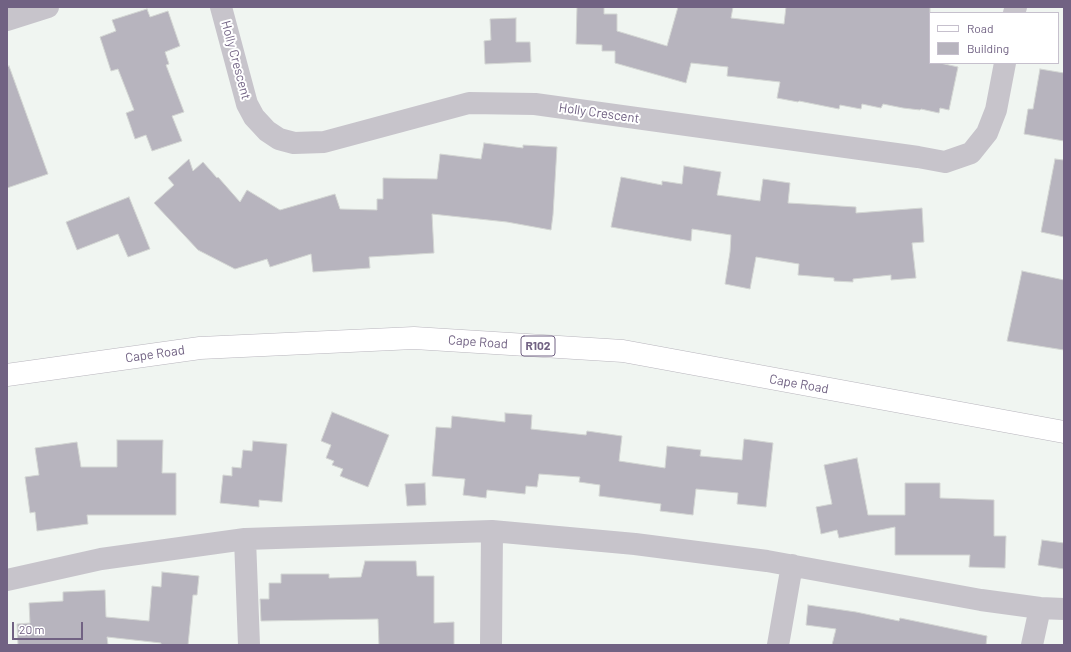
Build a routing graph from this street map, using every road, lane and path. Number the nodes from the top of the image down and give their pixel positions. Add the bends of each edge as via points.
1 (48, 7) edge
2 (221, 7) edge
3 (7, 20) edge
4 (1005, 64) edge
5 (7, 375) edge
6 (1064, 432) edge
7 (492, 531) junction
8 (245, 539) junction
9 (792, 565) junction
10 (7, 580) edge
11 (1040, 608) junction
12 (1064, 609) edge
13 (249, 645) edge
14 (491, 645) edge
15 (778, 645) edge
16 (1032, 645) edge

1 - 3 street
2 - 4 street, Holly Crescent via 247,104 254,117 267,131 280,139 294,143 324,142 469,104 535,104 945,162 971,153 987,133 996,110
5 - 6 main road, Cape Road / R102 via 200,348 414,338 623,351
7 - 8 street
7 - 9 street via 642,545
7 - 14 street
8 - 10 street via 101,559
8 - 13 street
9 - 11 street via 981,600
9 - 15 street
11 - 12 street
11 - 16 street

